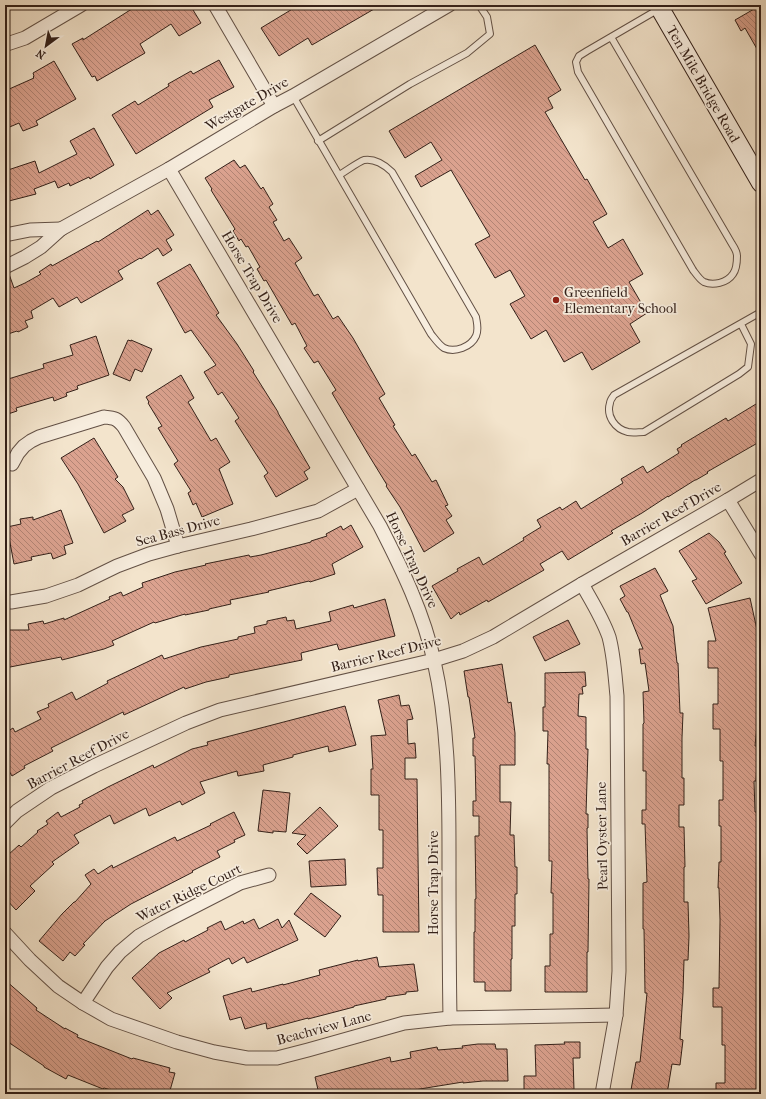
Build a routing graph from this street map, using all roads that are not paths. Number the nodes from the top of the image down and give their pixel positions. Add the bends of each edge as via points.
1 (81, 5) edge
2 (215, 5) edge
3 (449, 5) edge
4 (479, 5) edge
5 (659, 7) edge
6 (611, 37) junction
7 (5, 44) edge
8 (292, 96) junction
9 (274, 106) junction
10 (318, 141) junction
11 (169, 170) junction
12 (339, 175) junction
13 (761, 183) edge
14 (61, 229) junction
15 (5, 235) edge
16 (5, 267) edge
17 (761, 312) edge
18 (741, 324) junction
19 (12, 464) dead end
20 (761, 480) edge
21 (358, 490) junction
22 (728, 500) junction
23 (178, 546) junction
24 (761, 554) edge
25 (582, 584) junction
26 (5, 602) edge
27 (434, 660) junction
28 (5, 823) edge
29 (269, 875) dead end
30 (5, 933) edge
31 (83, 1003) junction
32 (616, 1015) junction
33 (450, 1018) junction
34 (602, 1094) edge

1 - 7 street via 25,38
2 - 9 street
3 - 8 street, Westgate Drive
4 - 10 lane via 487,17 490,34 467,53 410,84
5 - 6 lane
5 - 13 street, Ten Mile Bridge Road
6 - 6 lane via 579,56 576,62 578,72 689,264 703,281 711,284 720,283 733,274 737,255
8 - 9 street, Westgate Drive
8 - 10 lane
9 - 11 street, Westgate Drive
10 - 12 lane
11 - 14 street, Westgate Drive
11 - 21 street, Horse Trap Drive
12 - 12 lane via 437,342 450,350 459,350 468,344 476,336 476,317 392,172 379,162 363,160
14 - 15 street, Westgate Drive via 30,230
14 - 16 street, Westgate Drive via 41,247
17 - 18 lane
18 - 18 lane via 614,395 610,403 610,420 627,432 644,432 739,374 748,367 751,344
19 - 23 street via 24,446 39,437 104,417 114,418 124,426 154,478
20 - 22 street, Barrier Reef Drive
21 - 23 street, Sea Bass Drive via 318,510
21 - 27 street, Horse Trap Drive via 396,557 424,624
22 - 24 street
22 - 25 street, Barrier Reef Drive
23 - 26 street, Sea Bass Drive via 116,566 78,585 46,596
25 - 27 street, Barrier Reef Drive via 492,637 463,651
25 - 32 street, Pearl Oyster Lane via 608,636 616,682 619,971
27 - 28 street, Barrier Reef Drive via 220,710 186,723 51,788 17,811
27 - 33 street, Horse Trap Drive via 443,711 447,764
29 - 31 street, Water Ridge Court via 240,883 139,936 111,962
30 - 31 street, Beachview Lane via 58,986
31 - 33 street, Beachview Lane via 111,1019 177,1042 247,1058 277,1058 404,1023
32 - 33 street, Beachview Lane
32 - 34 street, Pearl Oyster Lane

